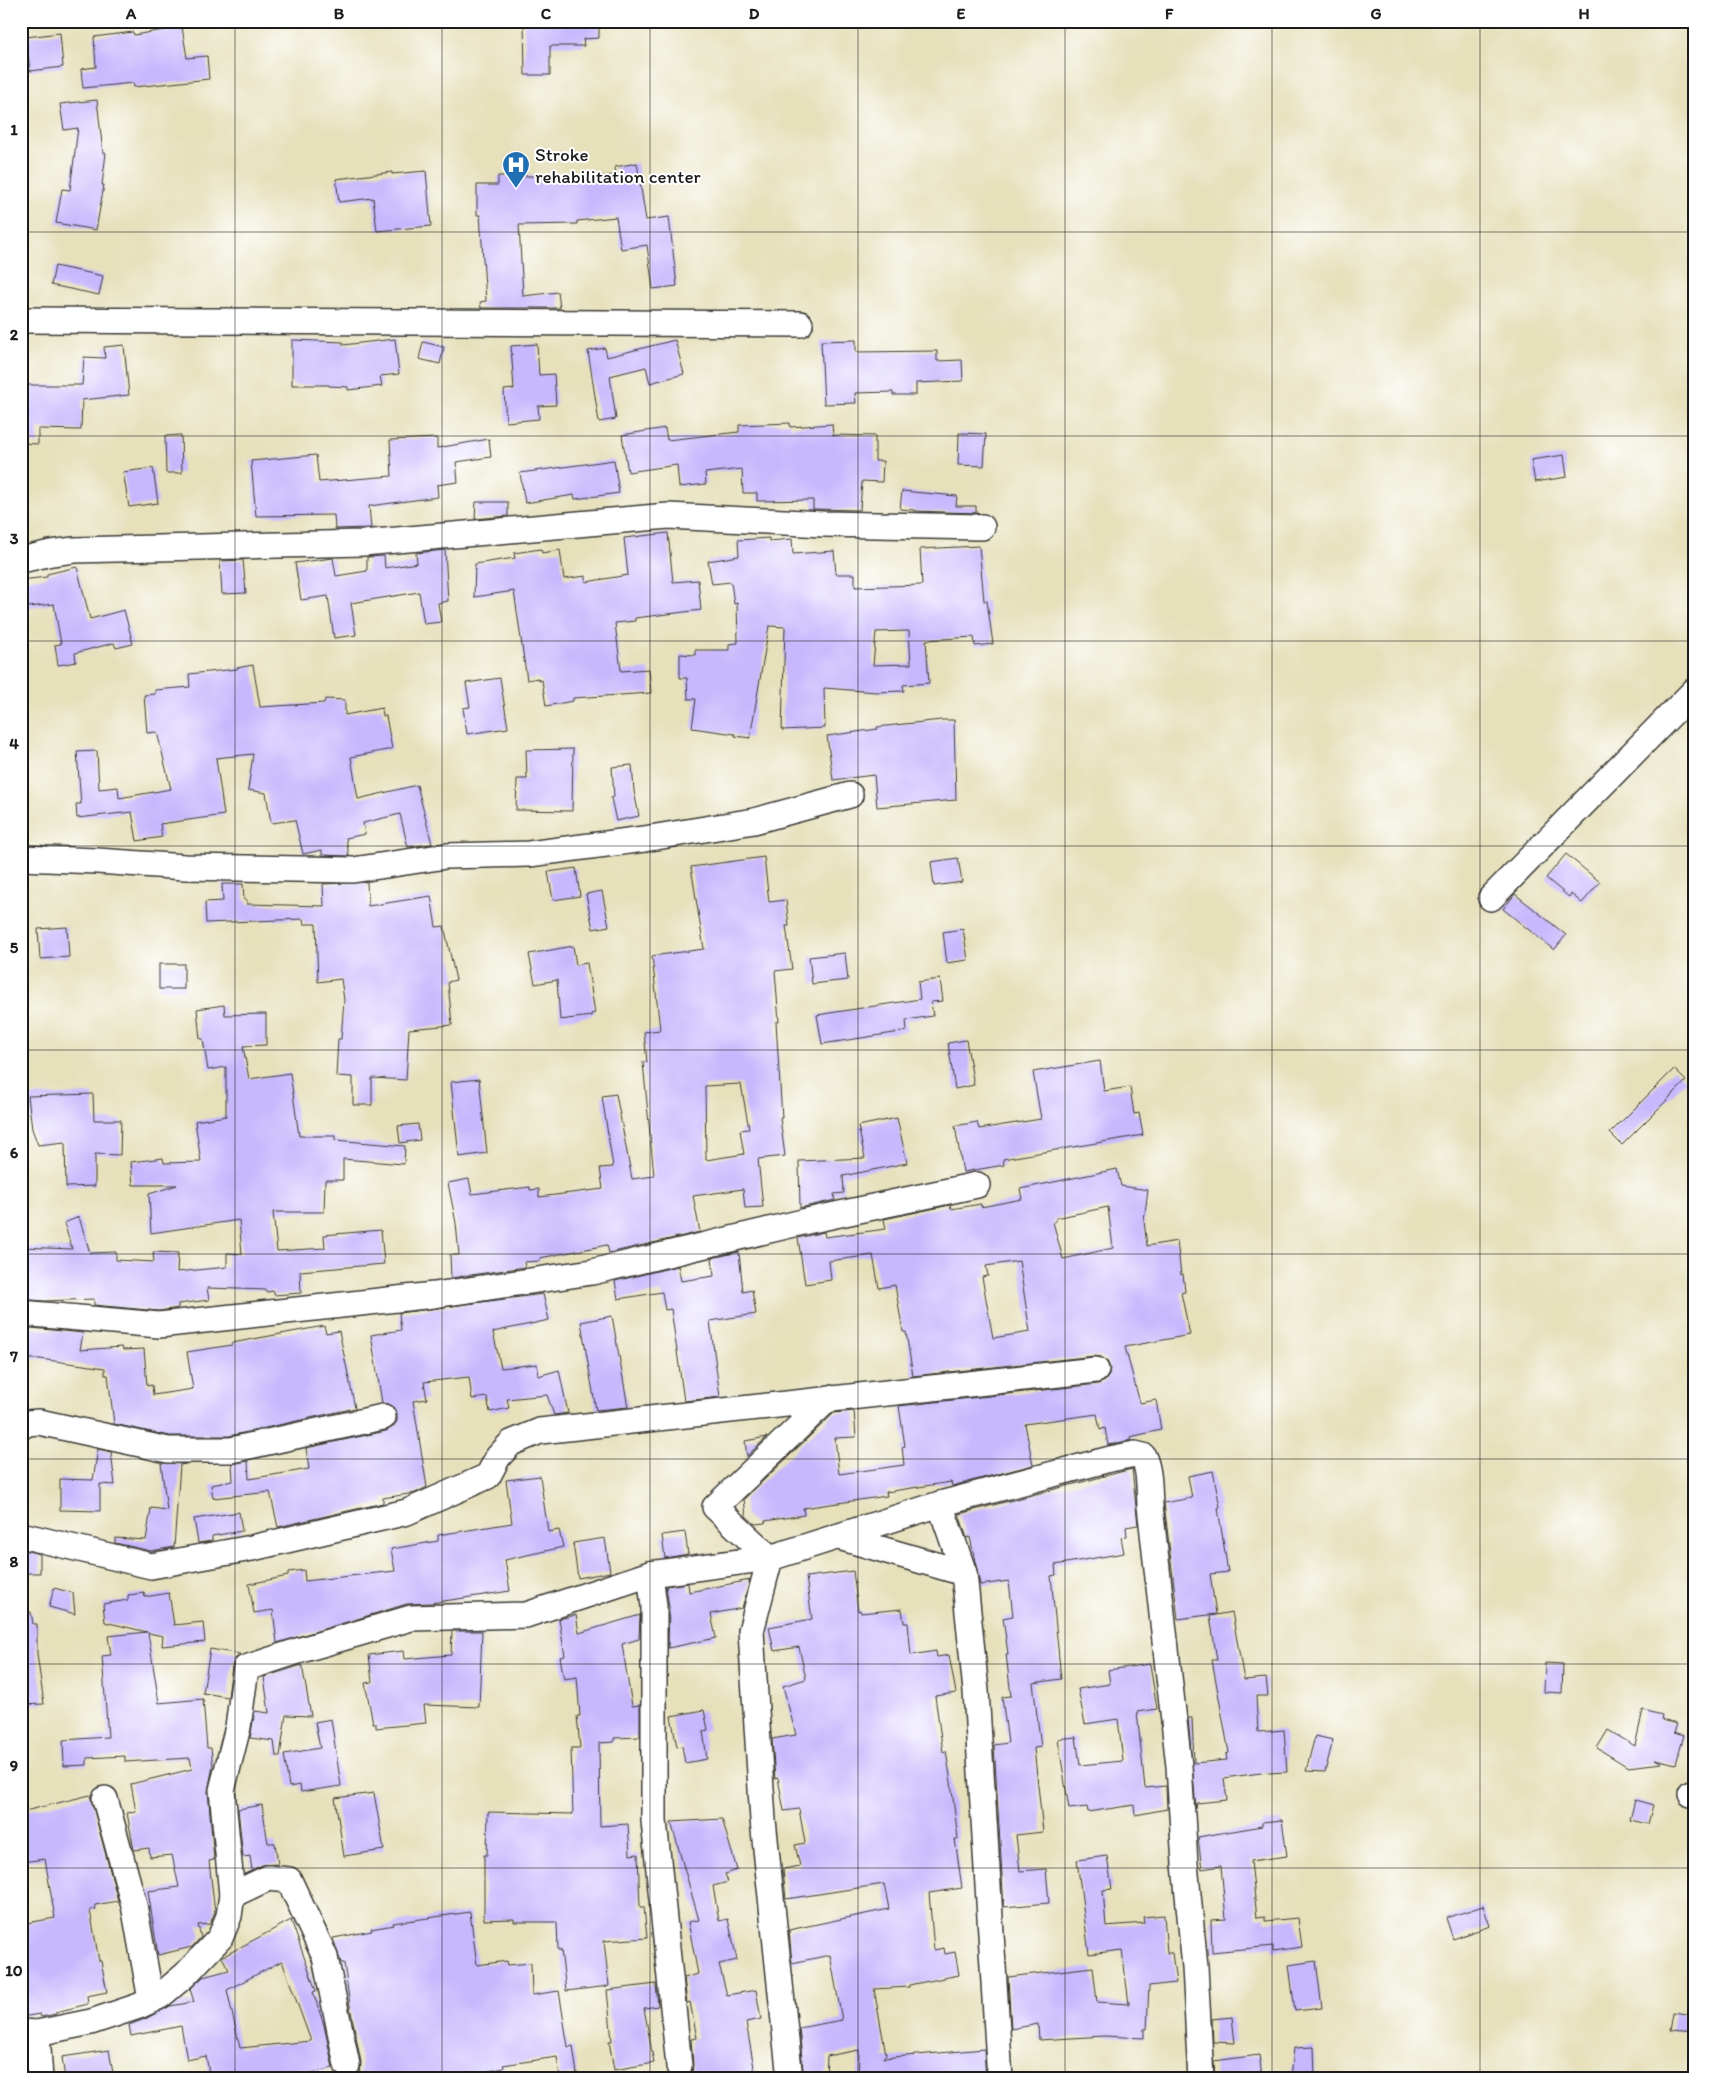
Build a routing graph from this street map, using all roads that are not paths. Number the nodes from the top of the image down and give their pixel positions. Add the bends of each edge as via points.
1 (21, 320) edge
2 (800, 324) dead end
3 (982, 527) dead end
4 (21, 560) edge
5 (1694, 692) edge
6 (850, 795) dead end
7 (21, 858) edge
8 (1490, 898) dead end
9 (977, 1185) dead end
10 (21, 1313) edge
11 (1096, 1370) dead end
12 (829, 1398) junction
13 (384, 1417) dead end
14 (21, 1427) edge
15 (940, 1504) junction
16 (21, 1535) edge
17 (839, 1538) junction
18 (770, 1558) junction
19 (964, 1573) junction
20 (650, 1574) junction
21 (105, 1799) dead end
22 (232, 1895) junction
23 (151, 2000) junction
24 (29, 2032) edge
25 (347, 2065) dead end
26 (679, 2066) dead end
27 (40, 2079) edge
28 (790, 2079) edge
29 (1000, 2079) edge
30 (1201, 2079) edge

1 - 2 street
3 - 4 street via 823,524 668,516 363,543 74,550
5 - 8 street
6 - 7 street via 754,821 644,839 528,854 446,856 353,870
9 - 10 street via 592,1272 434,1295 159,1324
11 - 12 street
12 - 16 street via 540,1431 511,1443 498,1457 488,1476 408,1512 202,1558 152,1566
12 - 18 street via 715,1507
13 - 14 street via 230,1450 168,1450 39,1422
15 - 17 street
15 - 19 street
15 - 30 street via 1135,1454 1143,1456 1147,1464 1179,1766 1196,1967
17 - 18 street
17 - 19 street
18 - 20 street
18 - 28 street via 751,1631 763,1820
19 - 29 street via 976,1691
20 - 22 street via 526,1615 411,1618 246,1668 238,1726 222,1790
20 - 26 street via 654,1606 654,1821
21 - 23 street via 134,1904
22 - 23 street via 229,1916 220,1938 185,1975
22 - 25 street via 268,1878 289,1880 325,1957
23 - 24 street via 91,2022
24 - 27 street

